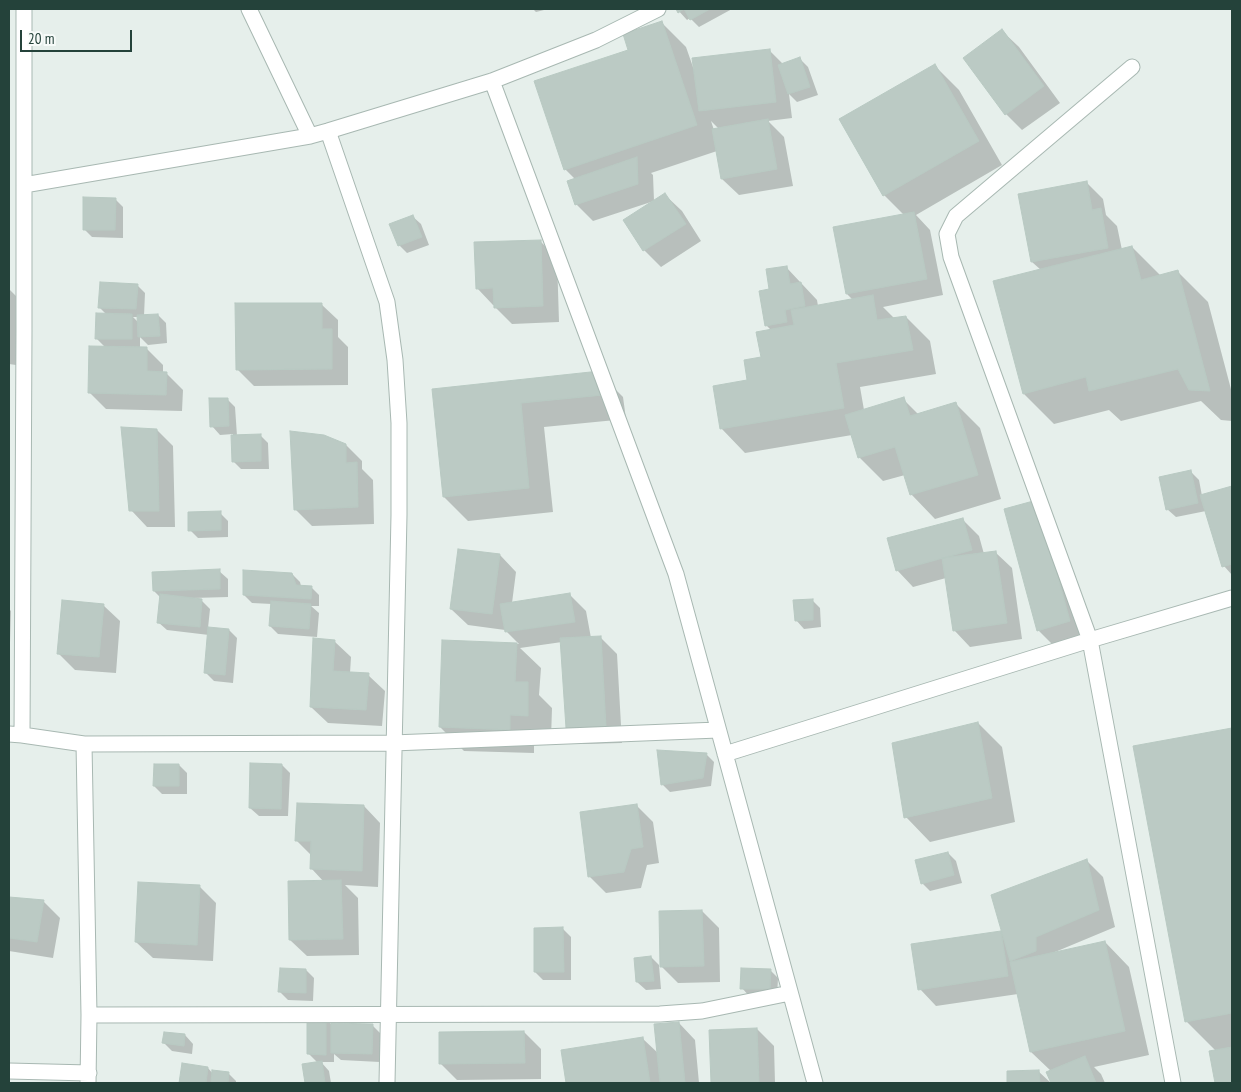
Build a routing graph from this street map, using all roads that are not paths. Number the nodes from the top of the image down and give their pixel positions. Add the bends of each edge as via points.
1 (24, 9) edge
2 (249, 9) edge
3 (658, 9) edge
4 (1132, 67) dead end
5 (492, 81) junction
6 (328, 131) junction
7 (310, 136) junction
8 (24, 185) junction
9 (1232, 598) edge
10 (1090, 640) junction
11 (718, 730) junction
12 (15, 735) edge
13 (393, 743) junction
14 (84, 744) junction
15 (725, 754) junction
16 (790, 993) junction
17 (388, 1015) junction
18 (89, 1016) junction
19 (9, 1071) edge
20 (88, 1078) edge
21 (387, 1083) edge
22 (815, 1083) edge
23 (1173, 1083) edge

1 - 8 street
2 - 7 street
3 - 5 street via 596,40
4 - 10 street via 956,216 947,234 951,257
5 - 6 street
5 - 11 street via 676,574
6 - 7 street
6 - 13 street via 387,302 395,360 399,497
7 - 8 street
8 - 12 street
9 - 10 street
10 - 15 street
10 - 23 street
11 - 13 street
11 - 15 street
12 - 14 street
13 - 14 street
13 - 17 street
14 - 18 street
15 - 16 street
16 - 17 street via 702,1011 660,1014
16 - 22 street
17 - 18 street
17 - 21 street
18 - 20 street
19 - 20 street

